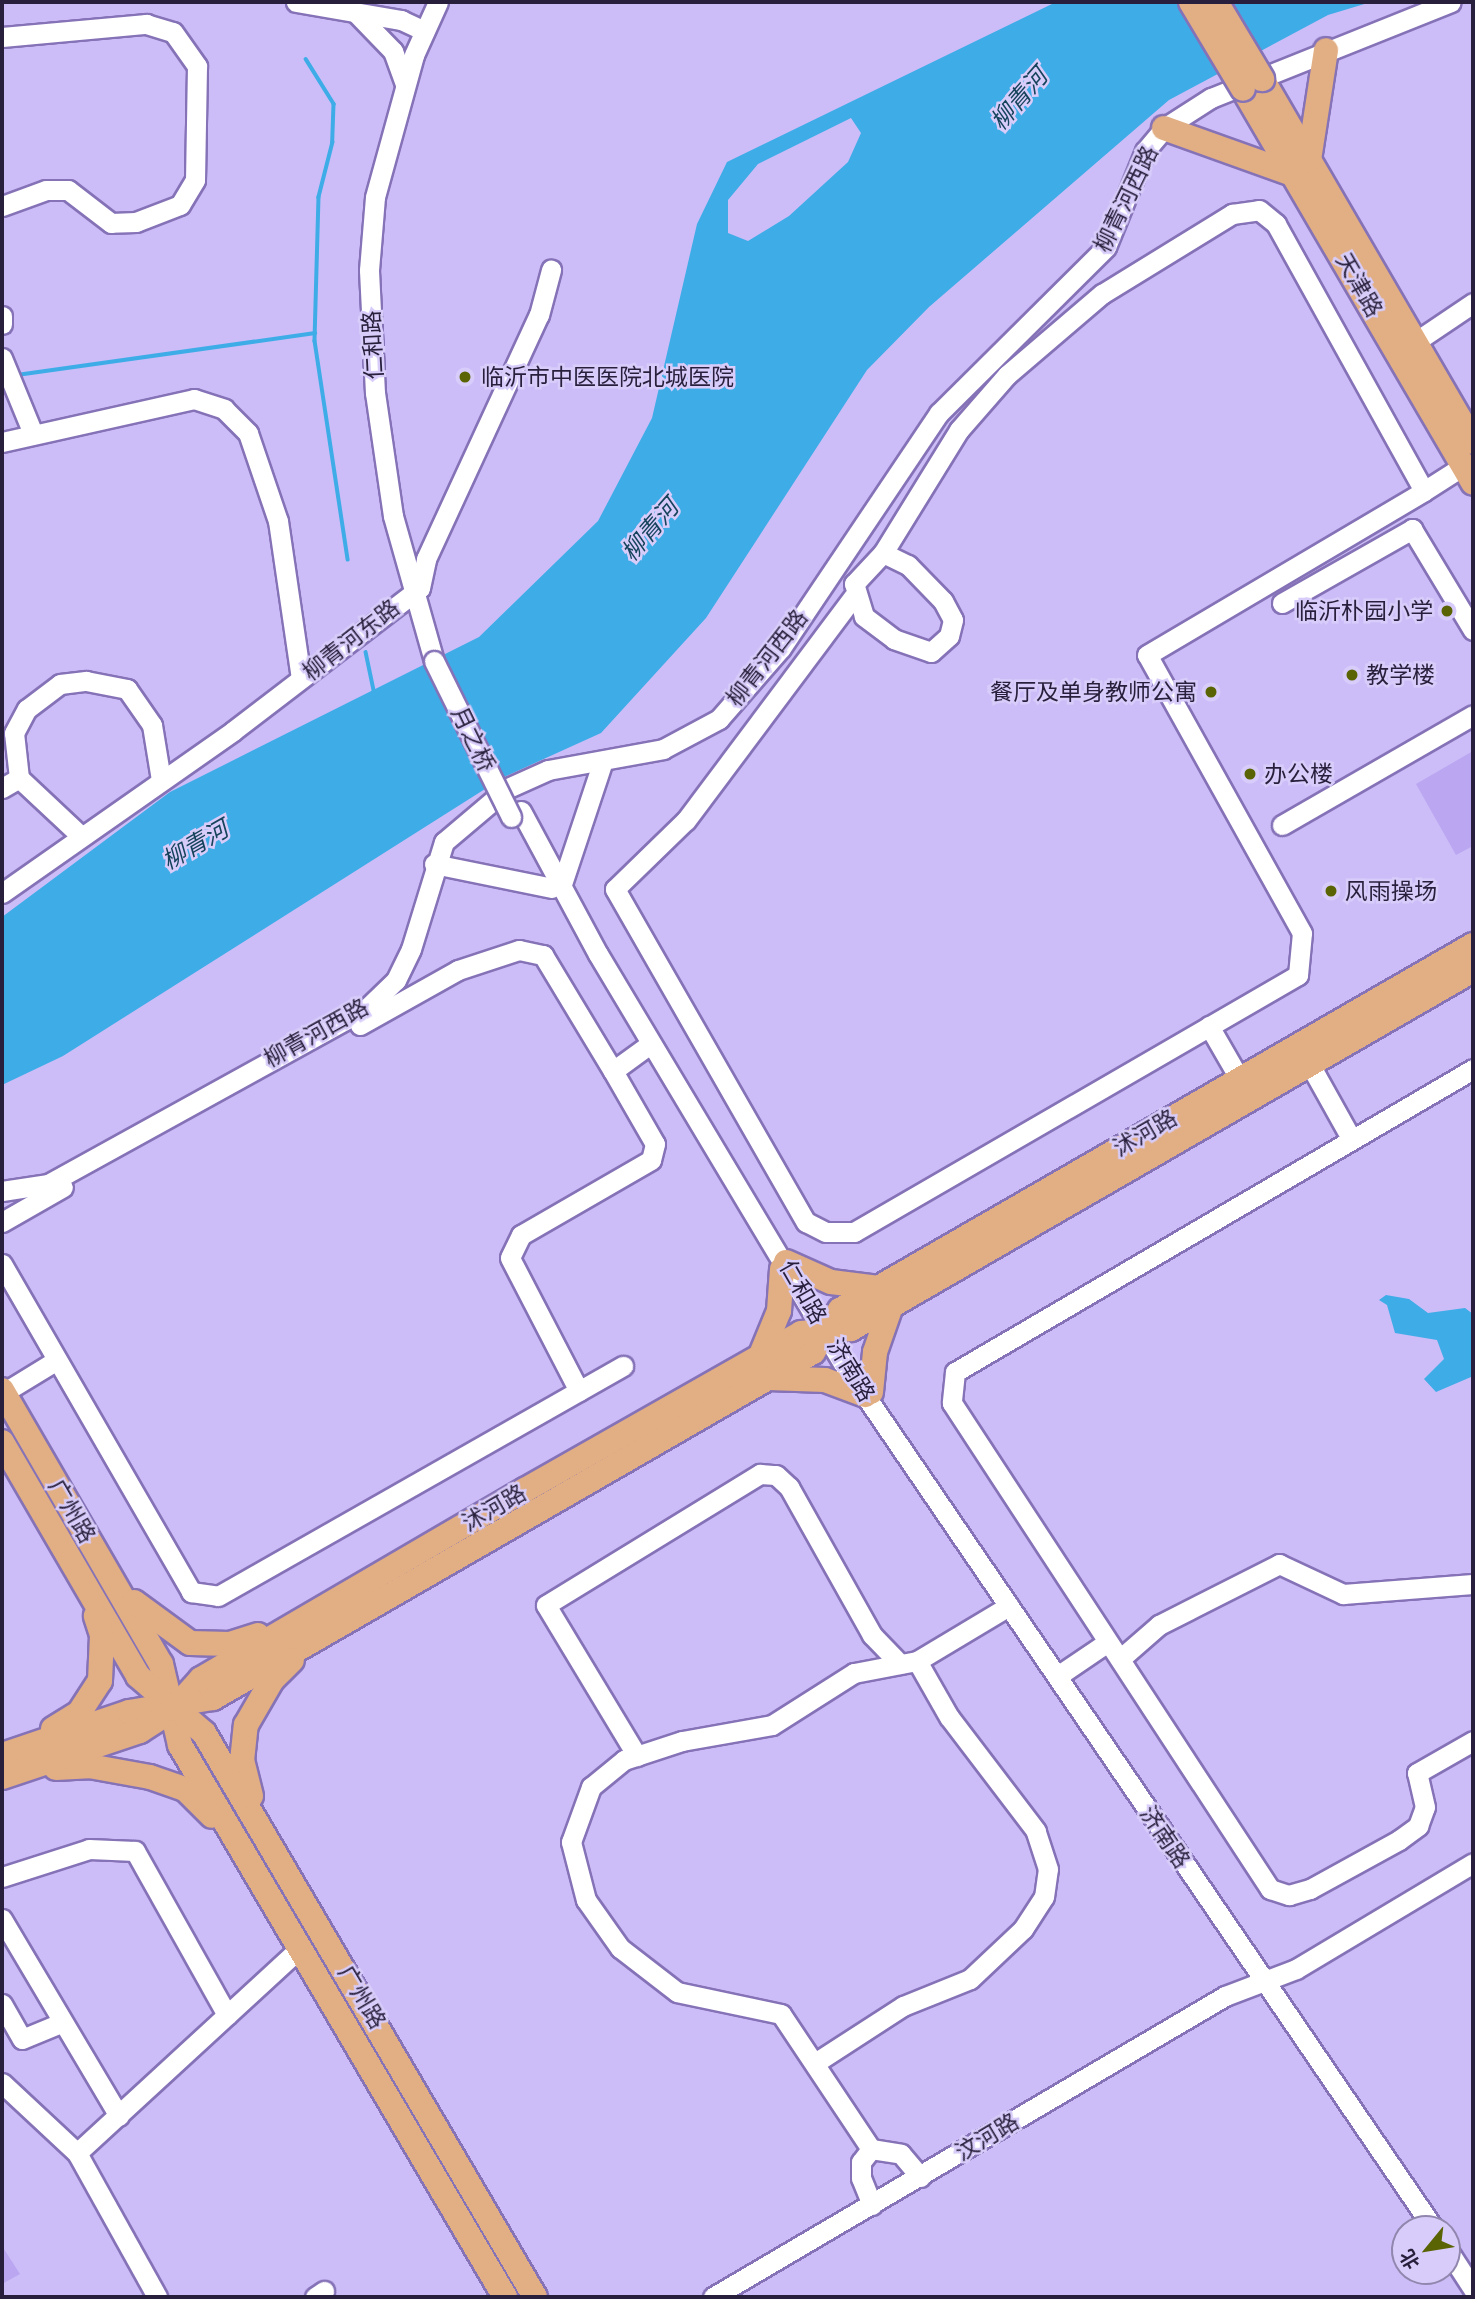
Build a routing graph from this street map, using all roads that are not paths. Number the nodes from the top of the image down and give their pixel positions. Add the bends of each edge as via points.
1 (296, 2) edge
2 (431, 2) edge
3 (438, 2) edge
4 (1191, 2) edge
5 (1216, 2) edge
6 (1451, 2) edge
7 (353, 12) junction
8 (425, 31) junction
9 (2, 37) edge
10 (1326, 50) junction
11 (405, 84) junction
12 (1252, 84) junction
13 (1164, 128) junction
14 (1302, 168) junction
15 (2, 206) edge
16 (551, 271) dead end
17 (1473, 303) edge
18 (2, 316) edge
19 (2, 324) edge
20 (1415, 342) junction
21 (2, 358) edge
22 (32, 431) junction
23 (2, 442) edge
24 (1473, 442) edge
25 (1468, 474) edge
26 (1424, 491) junction
27 (883, 553) junction
28 (839, 558) junction
29 (861, 574) junction
30 (417, 589) junction
31 (853, 597) junction
32 (1466, 600) edge
33 (1282, 603) dead end
34 (1473, 631) edge
35 (437, 658) joint
36 (301, 678) junction
37 (1473, 715) edge
38 (603, 761) junction
39 (19, 778) junction
40 (161, 780) junction
41 (2, 788) edge
42 (516, 814) joint
43 (1282, 825) dead end
44 (81, 836) junction
45 (434, 864) junction
46 (556, 888) junction
47 (2, 893) edge
48 (1473, 945) edge
49 (1473, 970) edge
50 (1209, 1026) junction
51 (646, 1047) junction
52 (1309, 1063) junction
53 (1473, 1069) edge
54 (613, 1070) junction
55 (1239, 1078) junction
56 (1352, 1138) junction
57 (2, 1191) edge
58 (2, 1222) edge
59 (2, 1264) edge
60 (784, 1266) junction
61 (885, 1297) junction
62 (826, 1331) junction
63 (57, 1360) junction
64 (623, 1366) dead end
65 (763, 1368) junction
66 (579, 1391) junction
67 (3, 1392) edge
68 (868, 1394) junction
69 (2, 1442) edge
70 (113, 1581) junction
71 (1473, 1584) edge
72 (86, 1586) junction
73 (1009, 1606) junction
74 (309, 1628) junction
75 (1108, 1642) junction
76 (1119, 1659) junction
77 (908, 1662) junction
78 (1062, 1673) junction
79 (174, 1709) junction
80 (1473, 1741) edge
81 (2, 1755) edge
82 (637, 1756) junction
83 (17, 1765) edge
84 (258, 1824) junction
85 (237, 1841) junction
86 (1473, 1853) edge
87 (1473, 1863) edge
88 (2, 1877) edge
89 (2, 1919) edge
90 (300, 1947) junction
91 (1263, 1982) junction
92 (2, 2004) edge
93 (228, 2015) junction
94 (61, 2023) junction
95 (818, 2061) junction
96 (2, 2083) edge
97 (119, 2116) junction
98 (871, 2149) junction
99 (77, 2153) junction
100 (920, 2177) junction
101 (872, 2205) junction
102 (1415, 2215) edge
103 (1425, 2215) edge
104 (1461, 2271) edge
105 (1461, 2282) edge
106 (1473, 2289) edge
107 (158, 2297) edge
108 (505, 2297) edge
109 (535, 2297) edge
110 (713, 2297) edge
111 (726, 2297) edge
112 (1471, 2297) edge

1 - 7 street
2 - 8 street, 仁和路
3 - 8 street, 仁和路
4 - 12 main road, bridge
5 - 12 main road, bridge
6 - 10 street, 柳青河西路
7 - 8 street
7 - 11 street via 393,51
8 - 11 street, 仁和路
8 - 30 street, 仁和路 via 382,198 376,271 388,446
9 - 15 street via 146,24 173,32 197,66 195,180 180,205 136,222 111,223 68,190 46,190
10 - 13 street, 柳青河西路 via 1211,97
10 - 14 main road
11 - 30 street, 仁和路 via 375,197 369,271 382,447
12 - 14 main road, 天津路
13 - 14 main road
13 - 28 street, 柳青河西路 via 1145,151 1106,247 939,413
14 - 20 main road, 天津路
14 - 25 main road, 天津路
16 - 30 street, 柳青河东路 via 539,315 426,559
17 - 20 street
18 - 19 street
20 - 24 main road, 天津路
21 - 22 street
22 - 23 street
22 - 36 street via 194,399 224,409 248,433 278,521
25 - 26 street
26 - 27 street via 1276,224 1259,210 1232,214 1102,294 1007,375 959,430
26 - 50 street via 1147,655 1302,933 1298,975
27 - 29 street
27 - 31 street via 908,565 943,601 953,620 949,636 931,652 894,639 864,616
28 - 29 street
28 - 38 street, 柳青河西路 via 781,648 719,719 663,749
29 - 31 street
30 - 35 street, 仁和路
30 - 36 street, 柳青河东路
31 - 50 street via 686,820 615,888 806,1222 826,1233 854,1232
32 - 33 street via 1412,529
32 - 34 street
35 - 42 street, 月之桥
36 - 40 street, 柳青河东路
37 - 43 street
38 - 45 street, 柳青河西路 via 548,770 508,788 444,842
38 - 46 street
39 - 40 street via 13,733 27,709 60,684 86,681 127,689 152,726
39 - 41 street
39 - 44 street
40 - 44 street, 柳青河东路
42 - 46 street, 仁和路
44 - 47 street, 柳青河东路
45 - 46 street
45 - 57 street, 柳青河西路 via 411,949 396,980 367,1008 48,1184
46 - 51 street, 仁和路
46 - 60 street, 仁和路
48 - 55 main road, 沭河路
49 - 52 main road, 沭河路
50 - 55 street
51 - 54 street
51 - 60 street, 仁和路
52 - 56 street
52 - 61 main road, 沭河路
53 - 56 street
54 - 58 street via 542,955 519,950 458,970
54 - 66 street via 655,1144 651,1160 521,1235 510,1258
55 - 61 main road, 沭河路
56 - 75 street via 955,1373 952,1403
59 - 63 street
60 - 61 main road
60 - 62 street, 仁和路
60 - 65 main road via 779,1311
61 - 62 main road, 沭河路 via 841,1310
61 - 68 main road
62 - 65 main road, 沭河路 via 813,1352
62 - 68 street, 济南路
63 - 66 street via 191,1592 218,1595
63 - 67 street
64 - 66 street
65 - 68 main road
65 - 74 main road, 沭河路
67 - 70 main road, 广州路
68 - 73 street, 济南路
68 - 78 street, 济南路
69 - 72 main road, 广州路
70 - 74 main road via 157,1624 190,1643 230,1644
70 - 79 main road, 广州路 via 161,1664
71 - 76 street via 1343,1594 1279,1564 1159,1625
72 - 79 main road, 广州路 via 138,1676
72 - 83 main road via 102,1634 100,1681 79,1713
73 - 77 street
73 - 91 street, 济南路
74 - 79 main road, 沭河路 via 213,1698
74 - 84 main road via 246,1725 242,1761
75 - 76 street
75 - 78 street
76 - 80 street via 1257,1874 1289,1895 1337,1876 1418,1826 1425,1807 1417,1773
77 - 82 street via 854,1673 772,1725
77 - 82 street via 872,1635 789,1487 776,1475 760,1474 546,1605
77 - 95 street via 1036,1831 1048,1869 1044,1897 1023,1930 970,1979 903,2006
78 - 91 street, 济南路
79 - 83 main road, 沭河路 via 140,1731
79 - 84 main road, 广州路 via 204,1733
79 - 85 main road, 广州路 via 180,1745
81 - 83 main road, 沭河路
82 - 95 street via 591,1787 571,1842 586,1900 620,1948 677,1992 782,2014
83 - 85 main road via 89,1766 162,1781 185,1789
84 - 109 main road, 广州路
85 - 90 main road, 广州路
86 - 91 street, 汶河路 via 1289,1959
87 - 91 street, 汶河路 via 1296,1969
88 - 93 street via 89,1849 135,1852
89 - 94 street
90 - 93 street
90 - 108 main road, 广州路
91 - 100 street, 汶河路 via 1225,1996
91 - 102 street, 济南路 via 1278,2014
91 - 103 street, 济南路 via 1288,2008
91 - 111 street, 汶河路 via 1232,2007
92 - 94 street via 22,2039
93 - 97 street
94 - 97 street
95 - 98 street
96 - 99 street
97 - 99 street
98 - 100 street via 901,2154
98 - 101 street via 861,2162 861,2178
99 - 107 street
100 - 101 street, 汶河路
101 - 110 street, 汶河路
104 - 106 street
105 - 112 street

